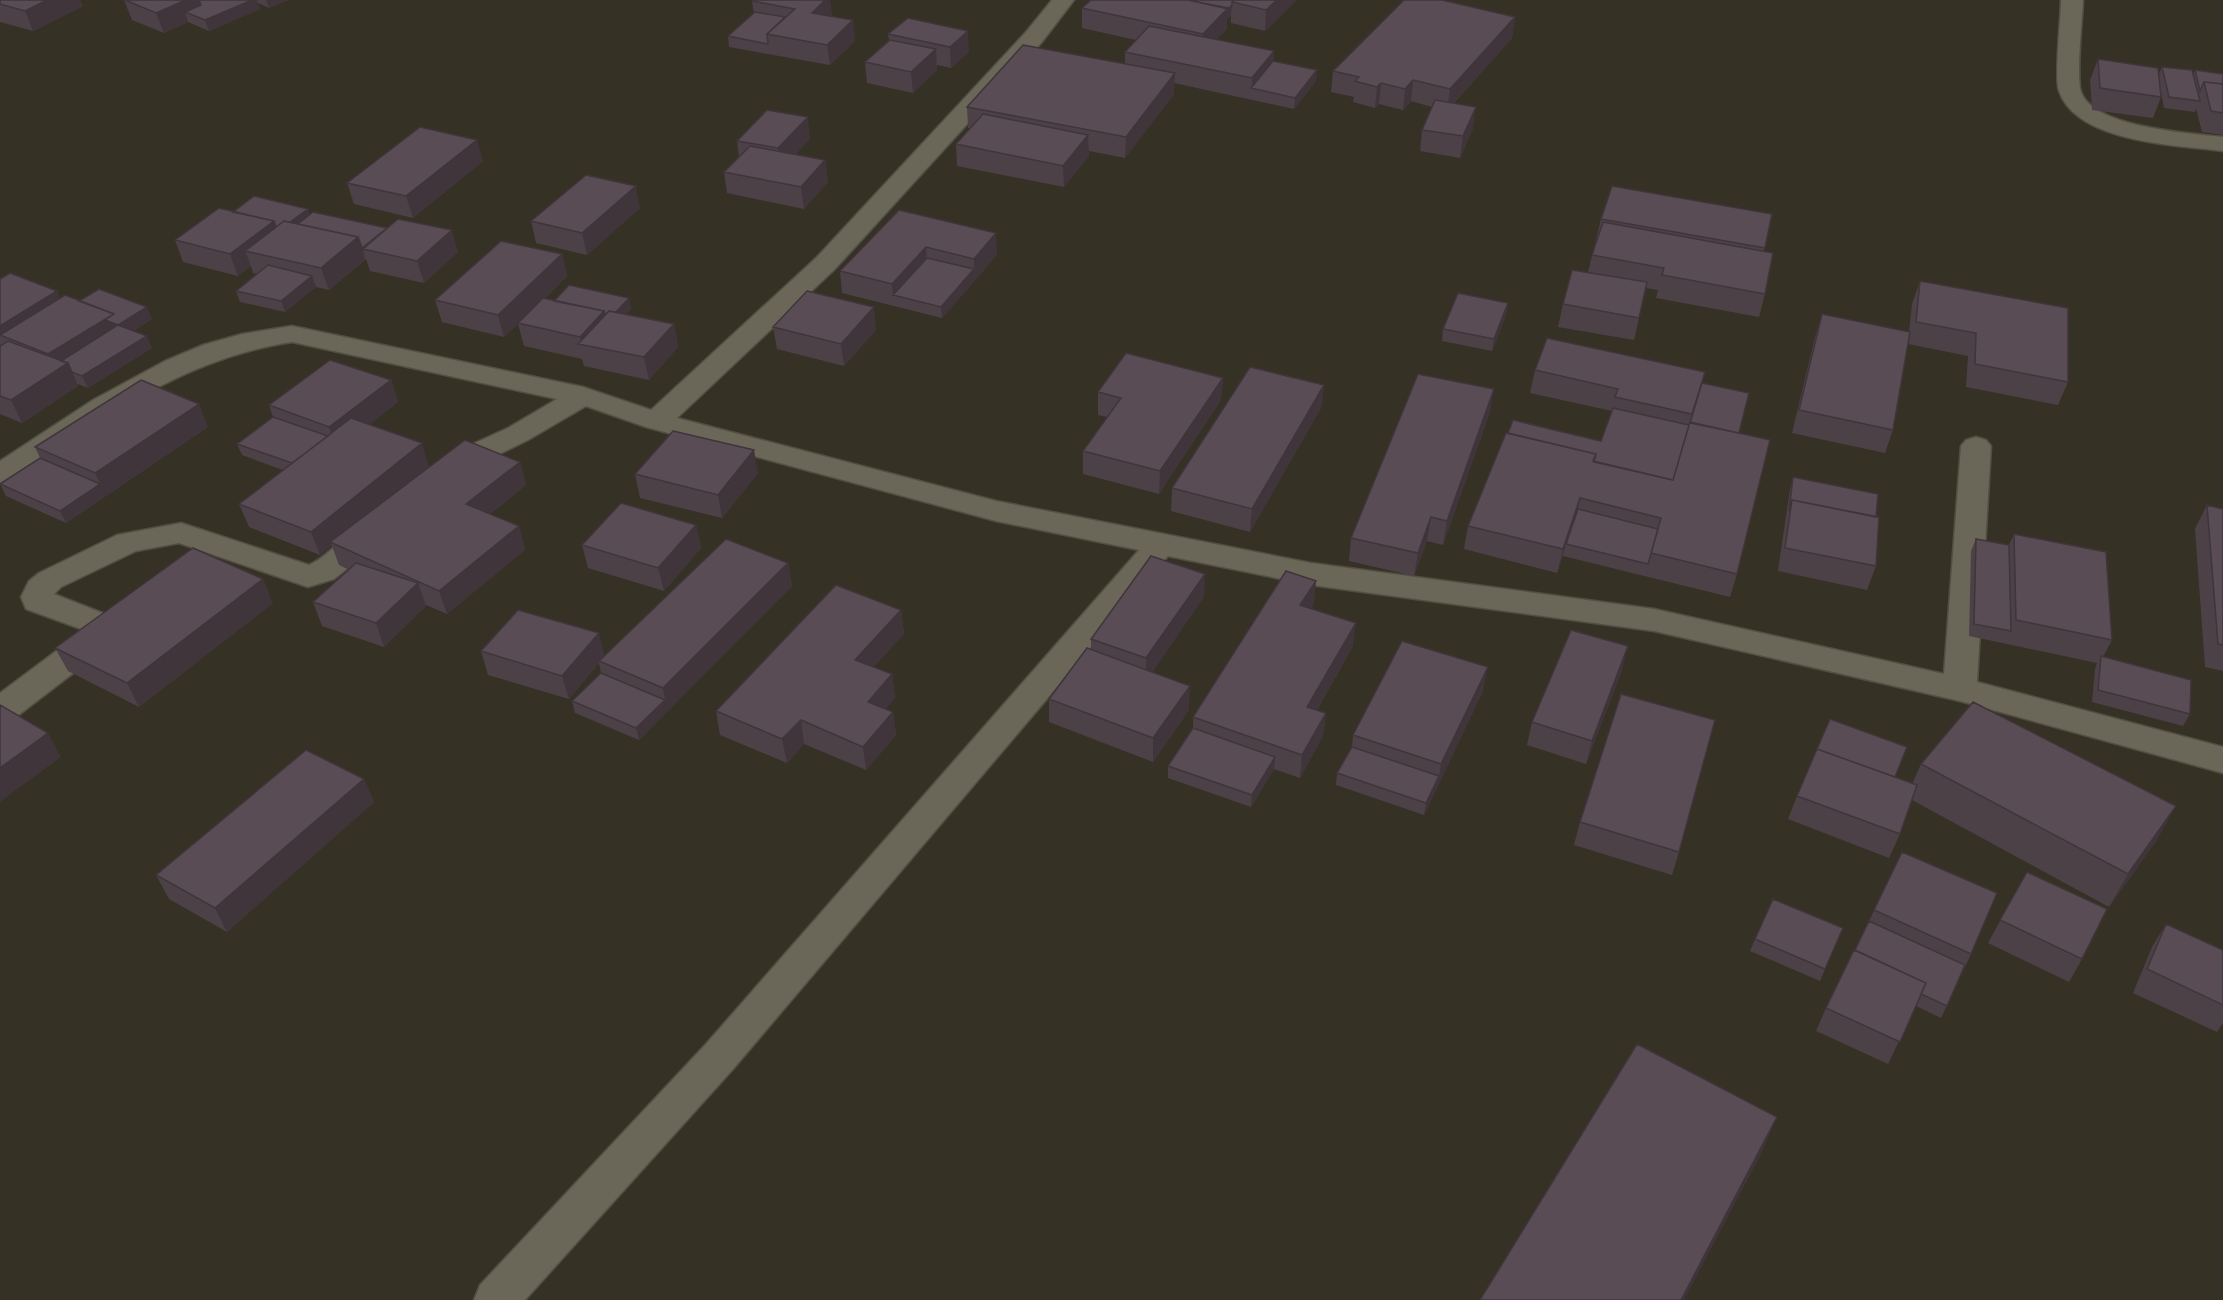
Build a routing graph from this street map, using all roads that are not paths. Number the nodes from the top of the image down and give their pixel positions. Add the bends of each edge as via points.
1 (1063, 0) edge
2 (2072, 0) edge
3 (2223, 144) edge
4 (583, 396) junction
5 (656, 421) junction
6 (1976, 446) dead end
7 (0, 474) edge
8 (429, 487) edge
9 (394, 516) edge
10 (1160, 545) junction
11 (1960, 689) junction
12 (0, 711) edge
13 (2223, 760) edge
14 (496, 1300) edge

1 - 5 street via 1034,37 826,263
2 - 3 street via 2069,89 2088,115 2119,126
4 - 5 street
4 - 7 street via 292,334 258,336 167,368
4 - 8 street via 465,459
5 - 10 street via 996,511
6 - 11 street
9 - 12 street via 319,574 308,576 181,533 128,542 50,580 37,593 37,601 94,622 98,627 94,640
10 - 11 street via 1311,574 1654,620
10 - 14 street via 720,1056
11 - 13 street

